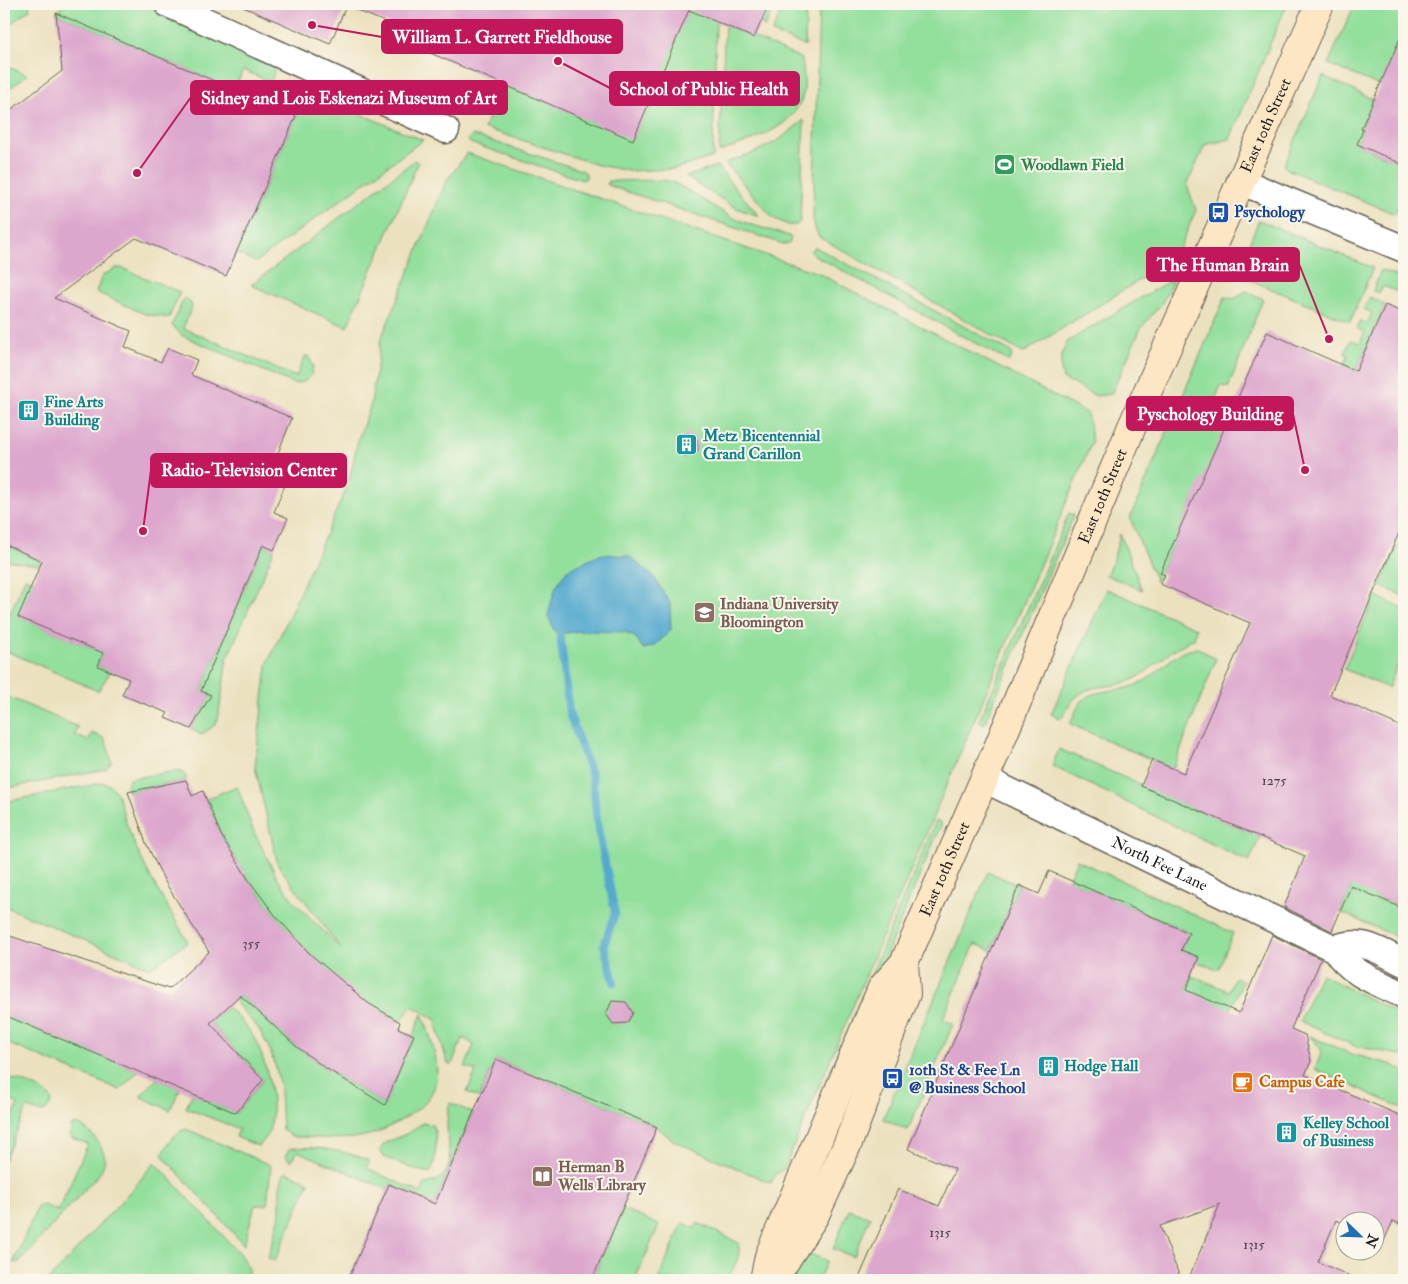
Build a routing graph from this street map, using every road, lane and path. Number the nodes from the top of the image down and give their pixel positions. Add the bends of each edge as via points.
1 (168, 4) edge
2 (1320, 4) edge
3 (446, 130) dead end
4 (1240, 181) junction
5 (1404, 248) edge
6 (984, 779) junction
7 (1335, 948) junction
8 (904, 963) junction
9 (1404, 963) edge
10 (1404, 995) edge
11 (764, 1280) edge
12 (773, 1280) edge

1 - 3 street
2 - 4 street, East 10th Street
4 - 5 street
4 - 6 street, East 10th Street via 1133,424
6 - 7 street, North Fee Lane
6 - 8 street, East 10th Street
7 - 9 street via 1358,943
7 - 10 street, North Fee Lane via 1340,958 1355,971
8 - 11 street, East 10th Street via 882,988 768,1256
8 - 12 street, East 10th Street via 906,994 848,1143 815,1215

